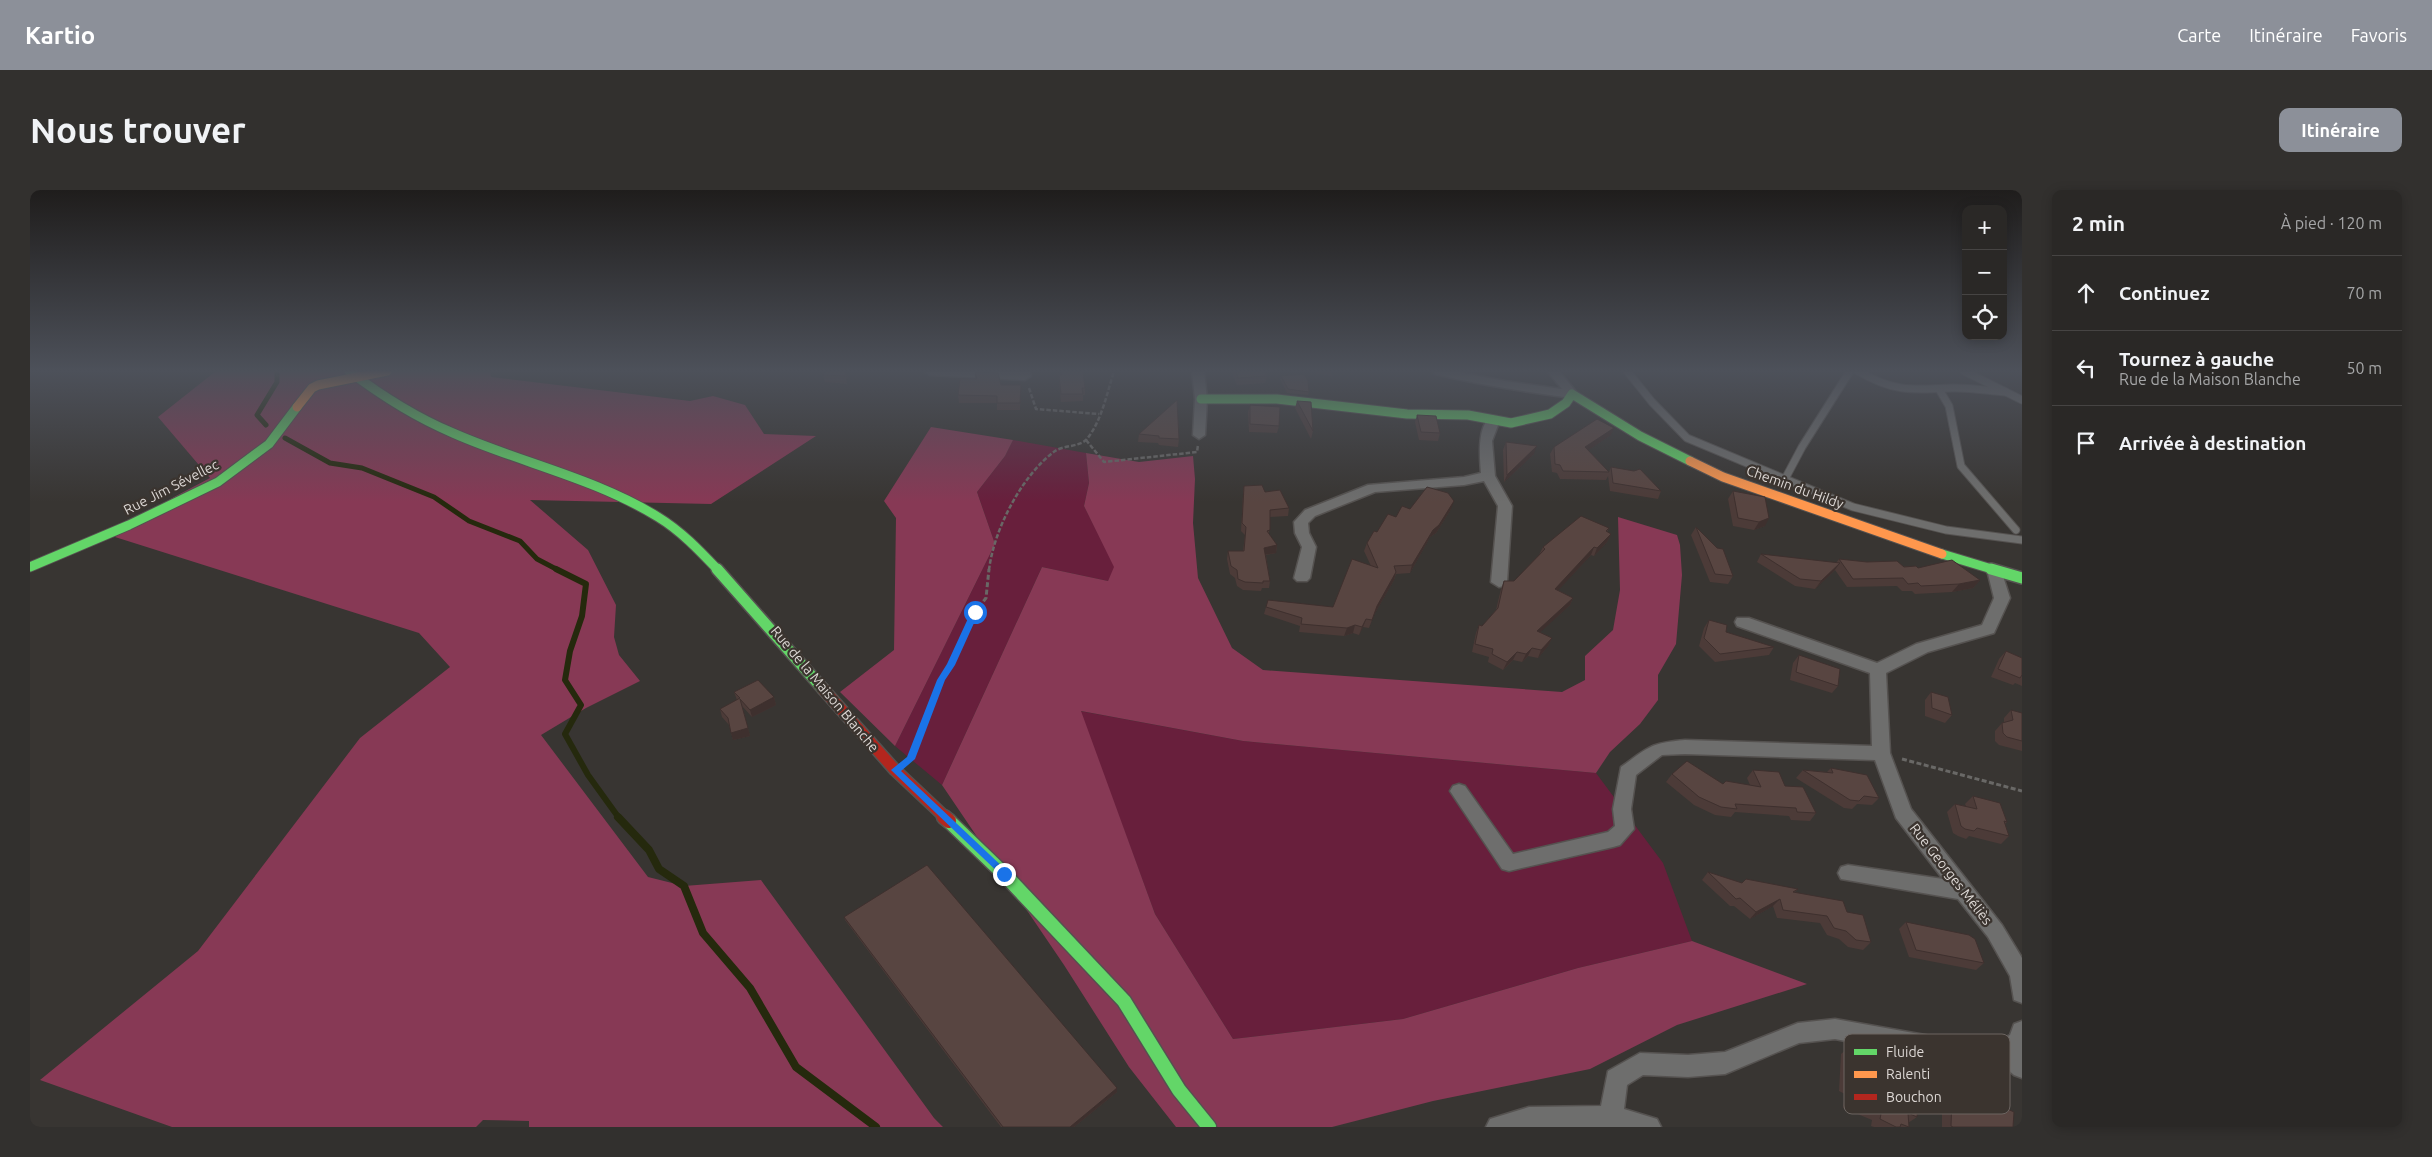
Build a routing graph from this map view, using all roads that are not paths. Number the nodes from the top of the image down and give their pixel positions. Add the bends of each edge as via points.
1 (291, 415) edge
2 (415, 415) edge
3 (1200, 415) edge
4 (1457, 415) edge
5 (1547, 415) edge
6 (1606, 415) edge
7 (1664, 415) edge
8 (1822, 415) edge
9 (1951, 415) edge
10 (1494, 420) junction
11 (1199, 435) road end
12 (1488, 476) junction
13 (1785, 479) junction
14 (2019, 529) edge
15 (1993, 536) junction
16 (2022, 540) edge
17 (30, 567) edge
18 (1994, 570) junction
19 (1302, 578) dead end
20 (2022, 578) edge
21 (1499, 582) dead end
22 (1744, 622) dead end
23 (1878, 670) junction
24 (1881, 753) junction
25 (1459, 792) dead end
26 (1848, 873) dead end
27 (1963, 891) junction
28 (2022, 993) edge
29 (2022, 1030) edge
30 (1866, 1034) edge
31 (2010, 1046) edge
32 (2010, 1057) edge
33 (2022, 1067) edge
34 (1611, 1117) junction
35 (1209, 1127) edge
36 (1498, 1127) edge
37 (1649, 1127) edge

1 - 17 street, Rue Jim Sévellec via 269,444 218,482 129,525
2 - 35 street, Rue de la Maison Blanche via 450,432 608,492 683,533 768,623 844,715 895,770 1004,874 1124,1001 1178,1090
3 - 11 street
4 - 10 street
5 - 10 street via 1511,423
6 - 18 street, Chemin du Hildy via 1640,436 1723,477 1908,544
7 - 13 lane via 1687,438
8 - 13 lane
9 - 14 lane via 1961,466
10 - 12 street via 1486,441
12 - 19 street via 1373,488 1310,514 1301,522 1309,547
12 - 21 street via 1505,506
13 - 15 lane via 1853,507 1946,530
14 - 15 lane
15 - 16 lane
18 - 20 street, Chemin du Hildy
18 - 23 street via 2002,598 1988,629 1922,648
22 - 23 street
23 - 24 street, Rue Georges Méliès
24 - 25 street via 1658,749 1627,772 1622,809 1625,829 1613,839 1509,863
24 - 27 street, Rue Georges Méliès via 1903,813
26 - 27 street
27 - 28 street, Rue Georges Méliès via 1995,931 2012,960 2020,974
29 - 31 street via 2019,1042
30 - 34 street via 1835,1028 1798,1033 1726,1063 1688,1066 1640,1064 1616,1079
32 - 33 street
34 - 36 street via 1529,1119
34 - 37 street

